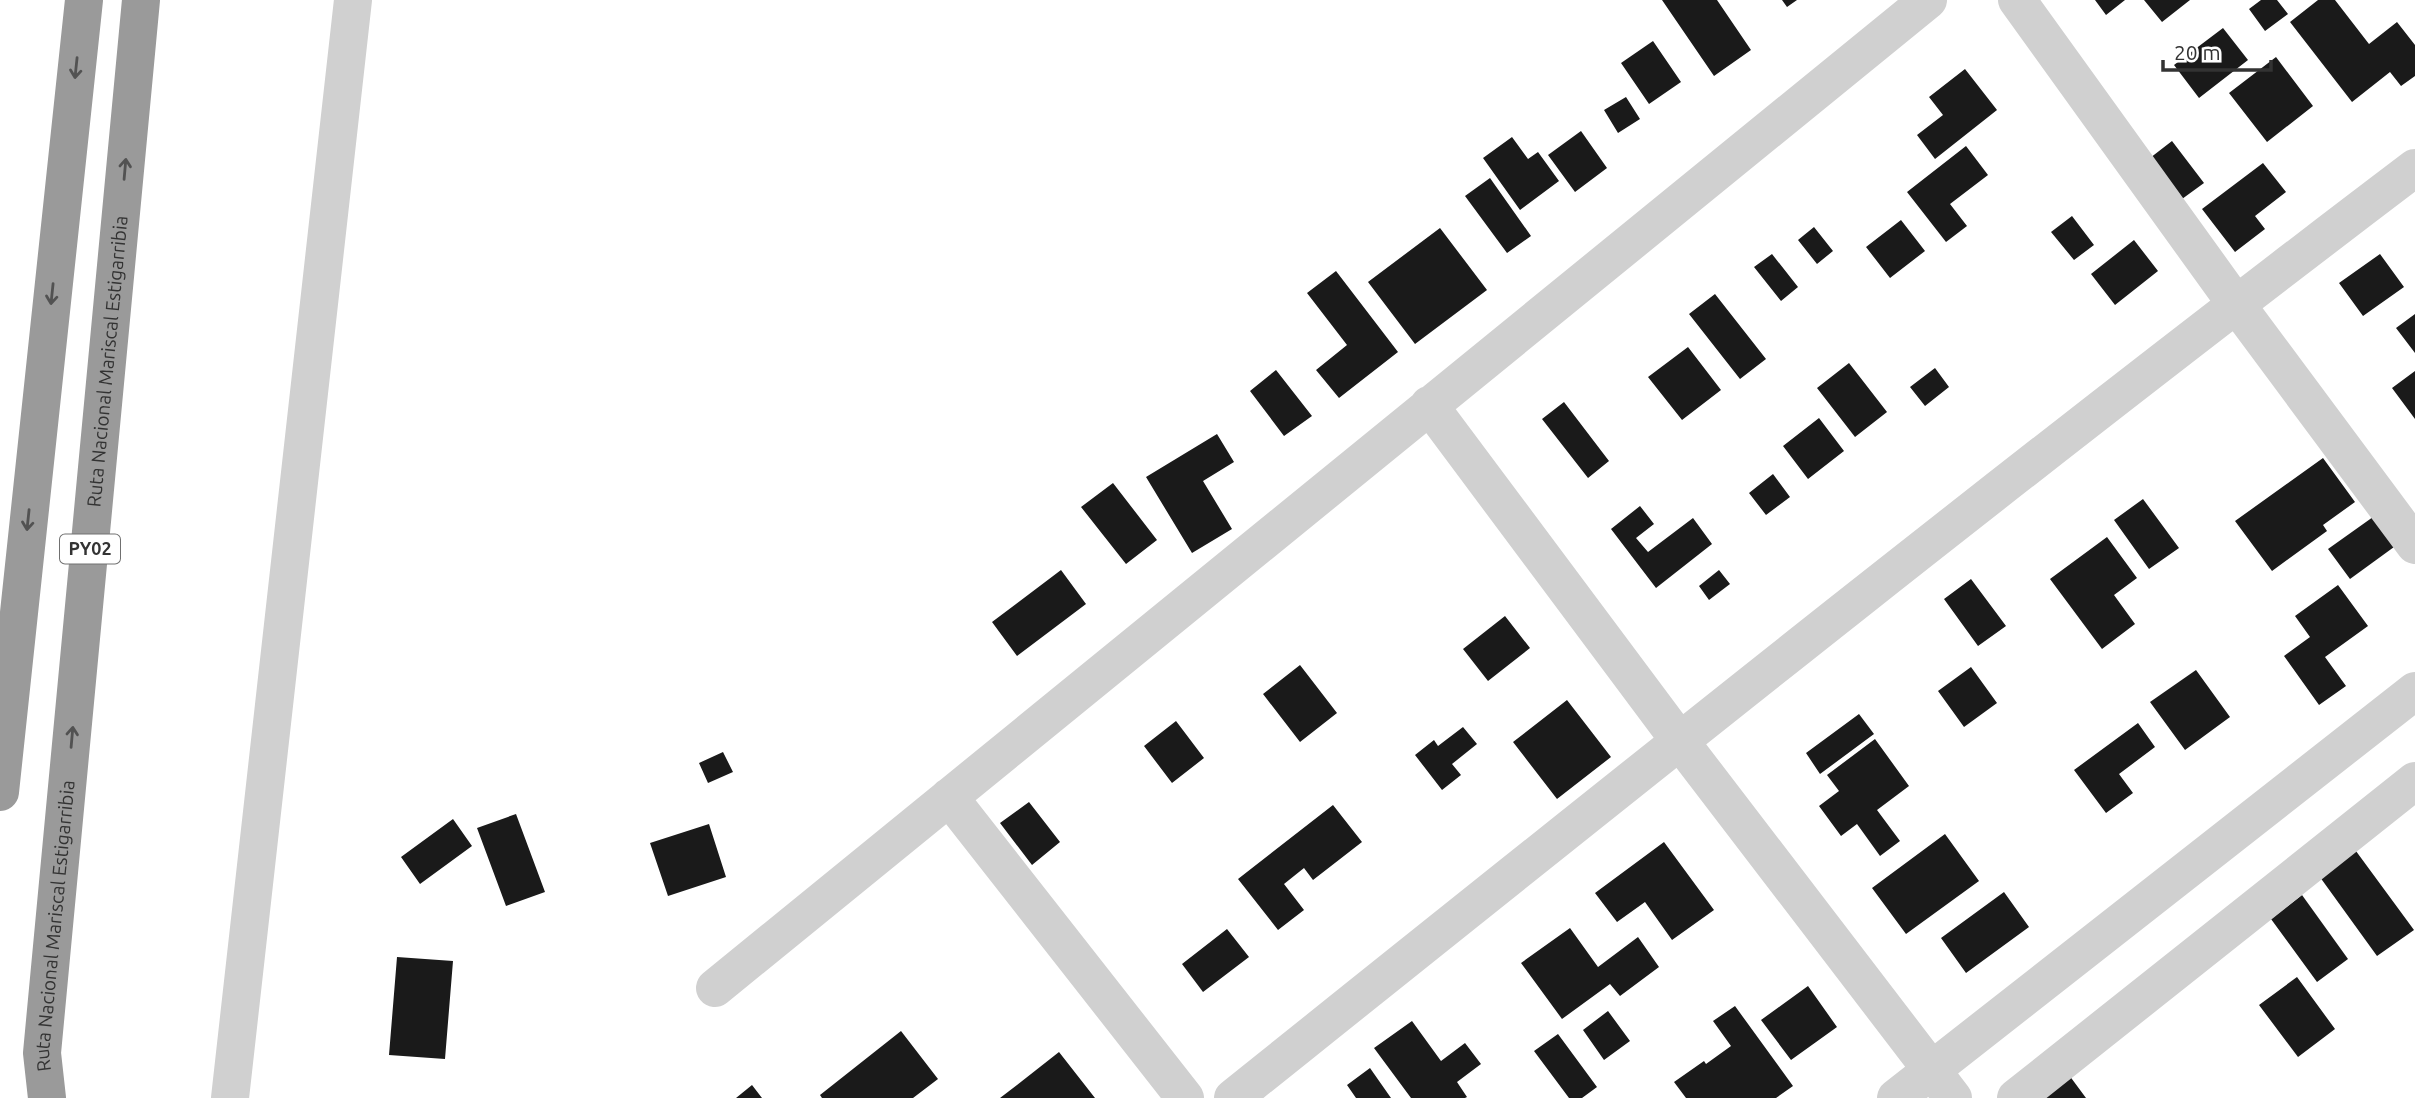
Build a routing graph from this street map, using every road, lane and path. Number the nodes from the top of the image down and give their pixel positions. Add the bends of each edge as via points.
1 (84, 0) edge
2 (141, 0) edge
3 (354, 0) edge
4 (1928, 0) edge
5 (2017, 0) edge
6 (2415, 168) edge
7 (2236, 304) junction
8 (1429, 405) junction
9 (2415, 545) edge
10 (2415, 691) edge
11 (1679, 740) junction
12 (2415, 782) edge
13 (0, 792) edge
14 (949, 797) junction
15 (715, 988) dead end
16 (1943, 1084) edge
17 (47, 1098) edge
18 (230, 1098) edge
19 (1185, 1098) edge
20 (1233, 1098) edge
21 (1896, 1098) edge
22 (2016, 1098) edge

1 -> 13 highway
17 -> 2 highway, Ruta Nacional Mariscal Estigarribia / PY02 via 42,1053
3 - 18 street
4 - 8 street
5 - 7 street
6 - 7 street
7 - 9 street
7 - 11 street
8 - 11 street
8 - 14 street
10 - 16 street
11 - 16 street
11 - 20 street
12 - 22 street
14 - 15 street
14 - 19 street
16 - 21 street

